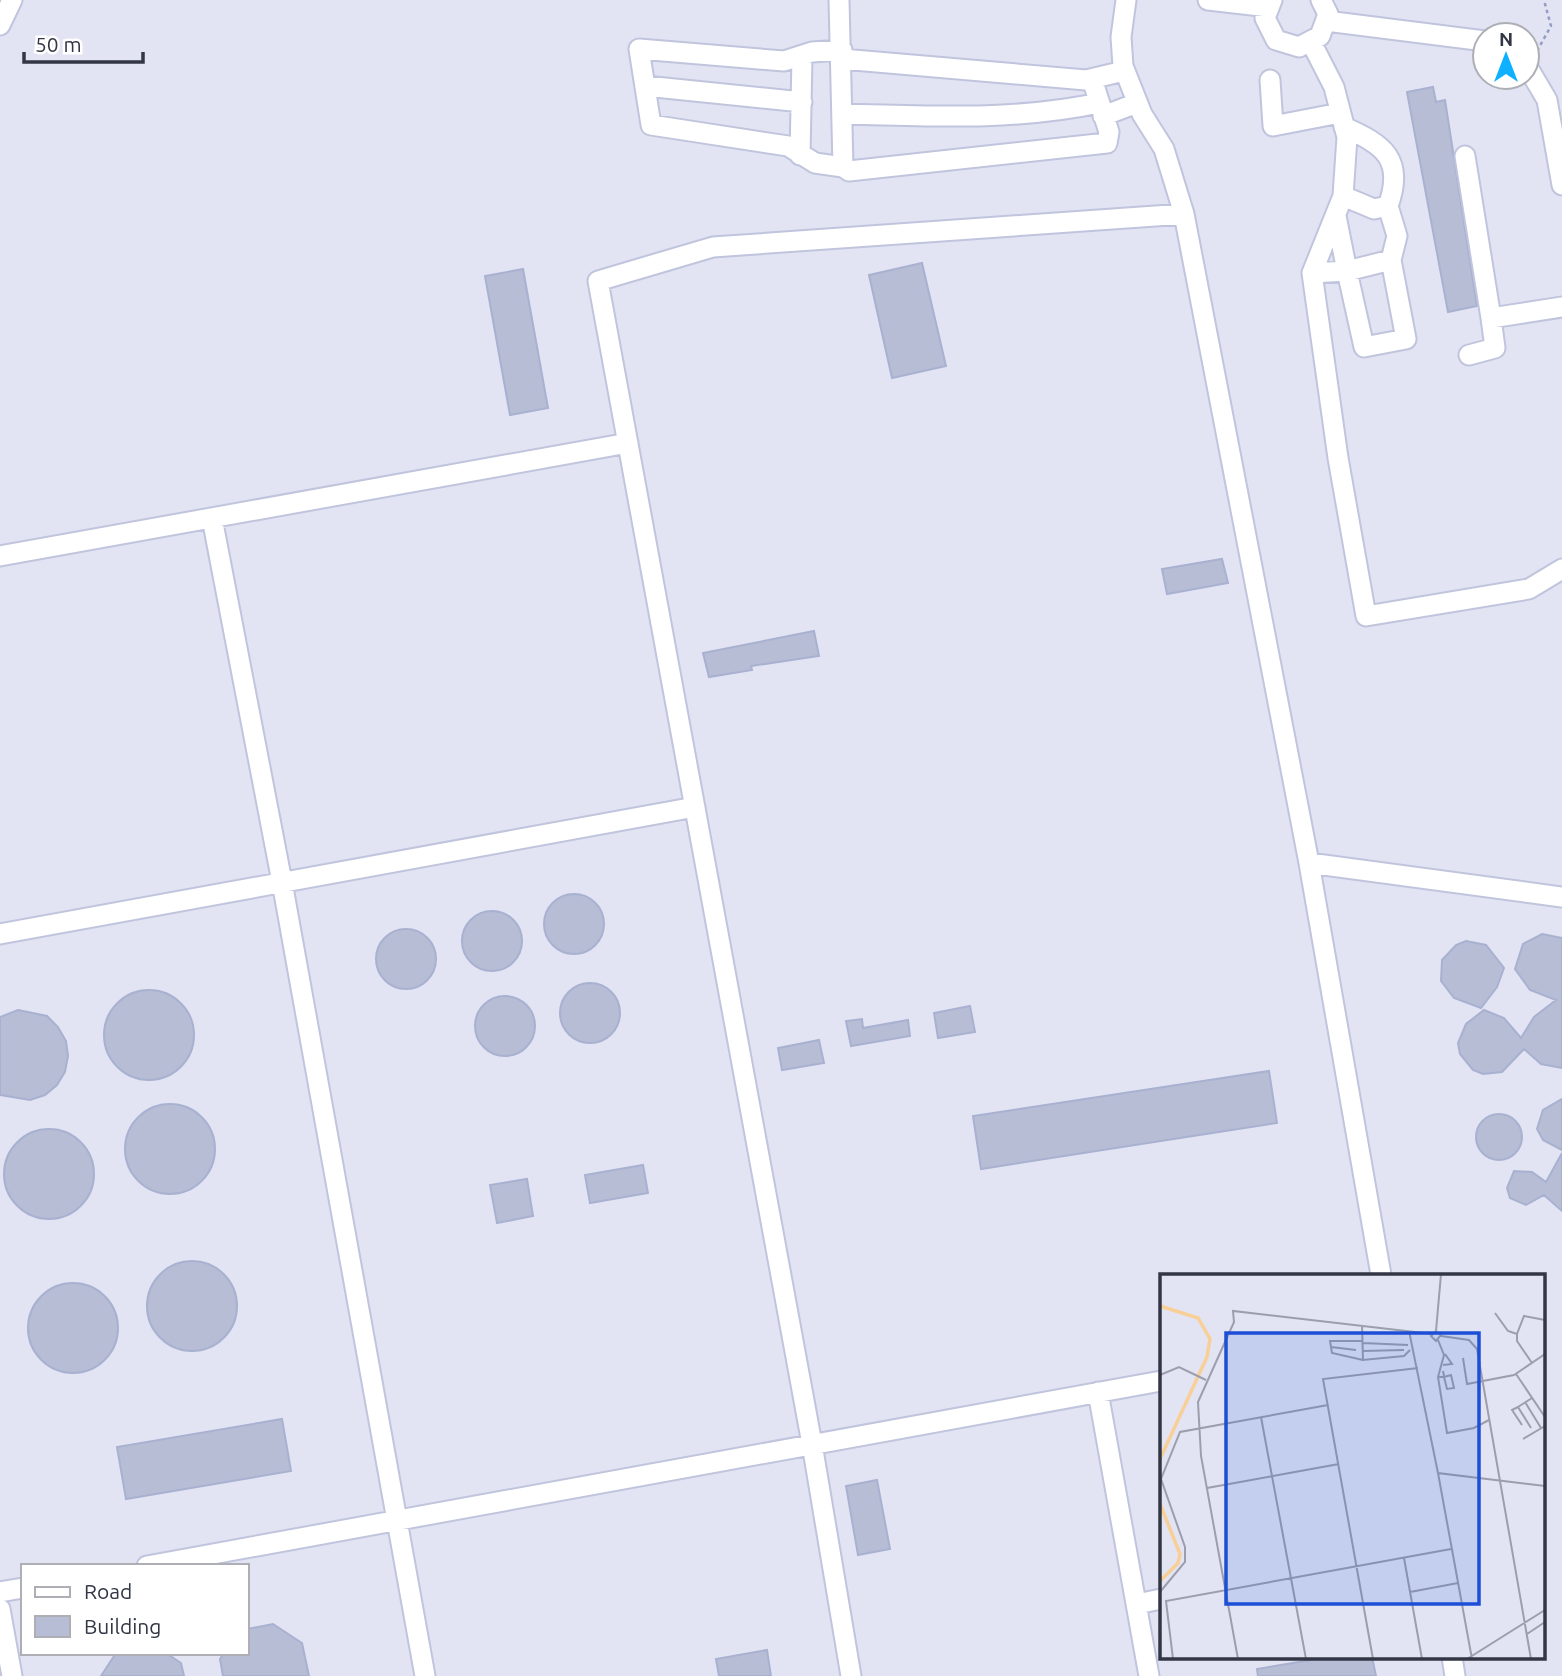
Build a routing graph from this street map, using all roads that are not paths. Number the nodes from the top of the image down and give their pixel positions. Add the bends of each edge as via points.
1 (12, 0) edge
2 (839, 0) edge
3 (1126, 0) edge
4 (1208, 0) edge
5 (1321, 0) edge
6 (1270, 4) edge
7 (1326, 21) junction
8 (0, 25) edge
9 (1471, 39) edge
10 (1311, 41) junction
11 (842, 50) junction
12 (803, 57) junction
13 (1124, 69) junction
14 (1092, 79) junction
15 (1270, 80) dead end
16 (645, 86) junction
17 (1541, 90) edge
18 (802, 102) junction
19 (1137, 103) junction
20 (1101, 109) junction
21 (842, 114) junction
22 (1342, 120) junction
23 (800, 155) junction
24 (1465, 156) dead end
25 (843, 167) junction
26 (1562, 186) edge
27 (1343, 196) junction
28 (1388, 206) junction
29 (1185, 214) junction
30 (1336, 216) junction
31 (1391, 260) junction
32 (1347, 271) junction
33 (1312, 273) junction
34 (1562, 307) edge
35 (1491, 318) junction
36 (1469, 355) dead end
37 (628, 443) junction
38 (212, 518) junction
39 (0, 556) edge
40 (1562, 569) edge
41 (695, 807) junction
42 (1309, 863) junction
43 (282, 882) junction
44 (1562, 897) edge
45 (0, 934) edge
46 (1381, 1274) edge
47 (1160, 1381) edge
48 (1098, 1392) junction
49 (812, 1444) junction
50 (395, 1520) junction
51 (157, 1564) edge
52 (21, 1588) edge
53 (0, 1592) edge
54 (1160, 1599) edge
55 (1138, 1604) junction
56 (0, 1609) edge
57 (1452, 1658) edge
58 (12, 1676) edge
59 (425, 1676) edge
60 (851, 1676) edge
61 (1149, 1676) edge
62 (1455, 1676) edge

1 - 8 lane
2 - 11 lane
3 - 13 lane via 1121,37
4 - 6 lane
5 - 7 lane via 1328,14
6 - 10 lane via 1265,18 1276,40 1299,47
7 - 9 lane
7 - 10 lane via 1320,36
10 - 22 lane via 1334,87
11 - 12 lane
11 - 14 lane
11 - 21 lane
12 - 16 lane via 784,61 639,49
12 - 18 lane
13 - 14 lane
13 - 19 lane
14 - 20 lane
15 - 22 lane via 1273,126
16 - 18 lane
16 - 23 lane via 651,125 788,146
17 - 26 lane via 1547,100
18 - 23 lane
19 - 20 lane
19 - 29 lane via 1164,149
20 - 21 lane via 955,116
20 - 25 lane via 1110,139 1101,145 889,168 849,171
21 - 25 lane
22 - 27 lane via 1347,137
22 - 28 lane via 1376,141 1391,159 1393,193
23 - 25 lane via 815,163
24 - 35 lane
27 - 28 lane via 1374,209
27 - 30 lane
28 - 31 lane via 1398,236
29 - 37 lane via 713,247 598,281
29 - 42 lane
30 - 32 lane
30 - 33 lane
31 - 32 lane
31 - 32 lane via 1406,339 1364,347
32 - 33 lane
33 - 40 lane via 1366,616 1529,589
34 - 35 lane
35 - 36 lane via 1495,348
37 - 38 lane
37 - 41 lane
38 - 39 lane
38 - 43 lane
41 - 43 lane
41 - 49 lane
42 - 44 lane
42 - 46 lane
43 - 45 lane
43 - 50 lane
47 - 48 lane
48 - 49 lane
48 - 55 lane
49 - 50 lane
49 - 60 lane
50 - 51 lane
50 - 59 lane
52 - 53 lane
54 - 55 lane
55 - 61 lane
56 - 58 lane
57 - 62 lane

